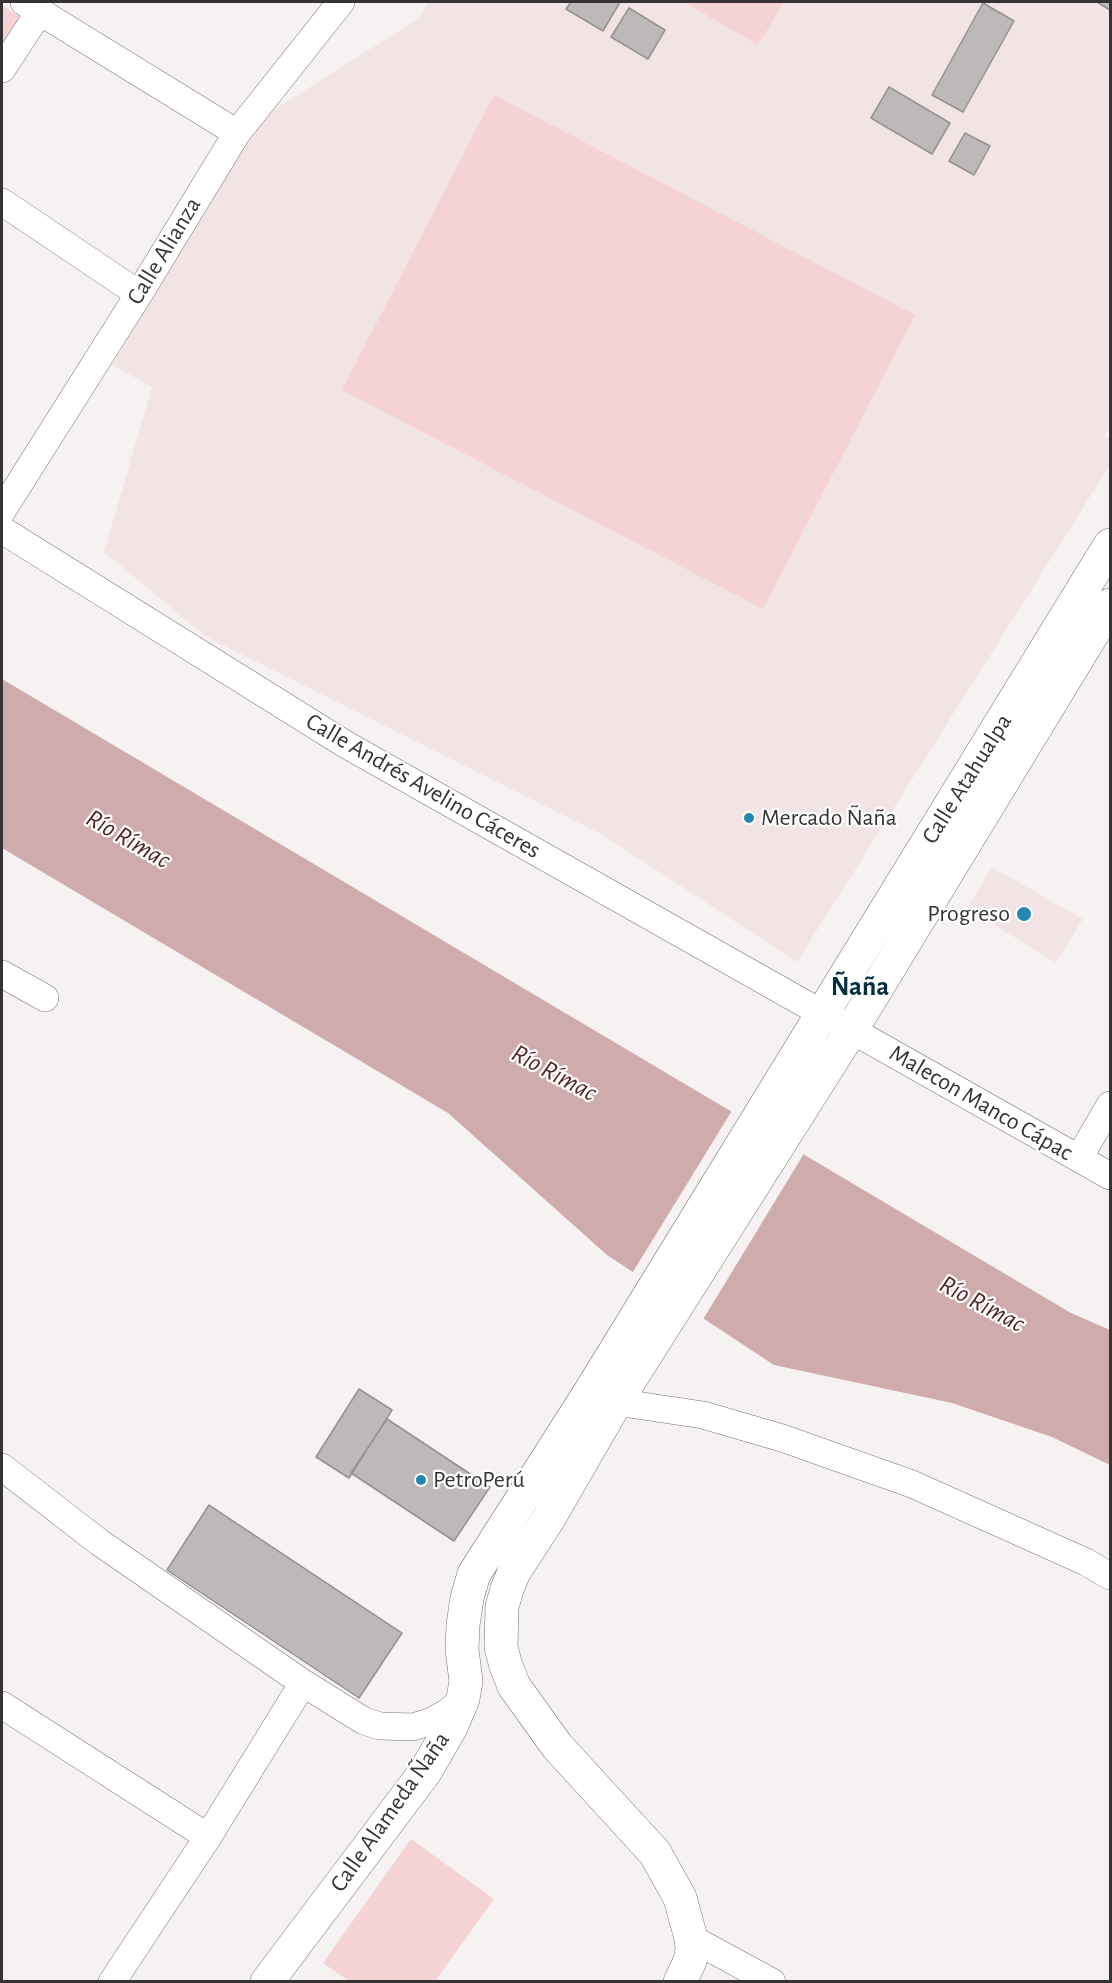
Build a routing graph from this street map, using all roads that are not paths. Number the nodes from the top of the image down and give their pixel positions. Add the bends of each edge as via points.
1 (341, 2) edge
2 (32, 6) edge
3 (2, 69) edge
4 (237, 133) junction
5 (2, 202) edge
6 (138, 294) junction
7 (2, 511) edge
8 (2, 530) edge
9 (1110, 544) edge
10 (1110, 605) edge
11 (2, 975) edge
12 (45, 998) dead end
13 (823, 1013) junction
14 (852, 1029) junction
15 (795, 1089) junction
16 (1110, 1105) edge
17 (1079, 1158) junction
18 (1110, 1176) edge
19 (631, 1352) junction
20 (616, 1402) junction
21 (2, 1467) edge
22 (1110, 1576) edge
23 (303, 1683) junction
24 (463, 1699) junction
25 (2, 1705) edge
26 (208, 1837) junction
27 (692, 1938) junction
28 (112, 1982) edge
29 (267, 1982) edge
30 (680, 1982) edge
31 (772, 1982) edge

1 - 4 street, Calle Alianza
2 - 3 street
2 - 4 street
4 - 6 street, Calle Alianza
5 - 6 street
6 - 7 street, Calle Alianza
8 - 13 street, Calle Andrés Avelino Cáceres via 345,744
9 - 13 street, Calle Atahualpa
10 - 14 street, Calle Atahualpa
11 - 12 street
13 - 14 street, Calle Andrés Avelino Cáceres
13 - 15 street, Calle Atahualpa
14 - 15 street, Calle Atahualpa
14 - 17 street, Malecon Manco Cápac
15 - 19 street
16 - 17 street
17 - 18 street, Malecon Manco Cápac
19 - 20 street
19 - 24 street, Calle Alameda Ñaña via 474,1574 463,1625
20 - 22 street via 703,1415 782,1437 912,1484
20 - 27 street via 514,1572 502,1607 501,1647 514,1686 557,1746 664,1866 680,1898
21 - 23 street via 99,1542
23 - 24 street via 364,1721 396,1728 432,1721
23 - 26 street
24 - 29 street, Calle Alameda Ñaña via 425,1772
25 - 26 street
26 - 28 street
27 - 30 street via 690,1961
27 - 31 street

